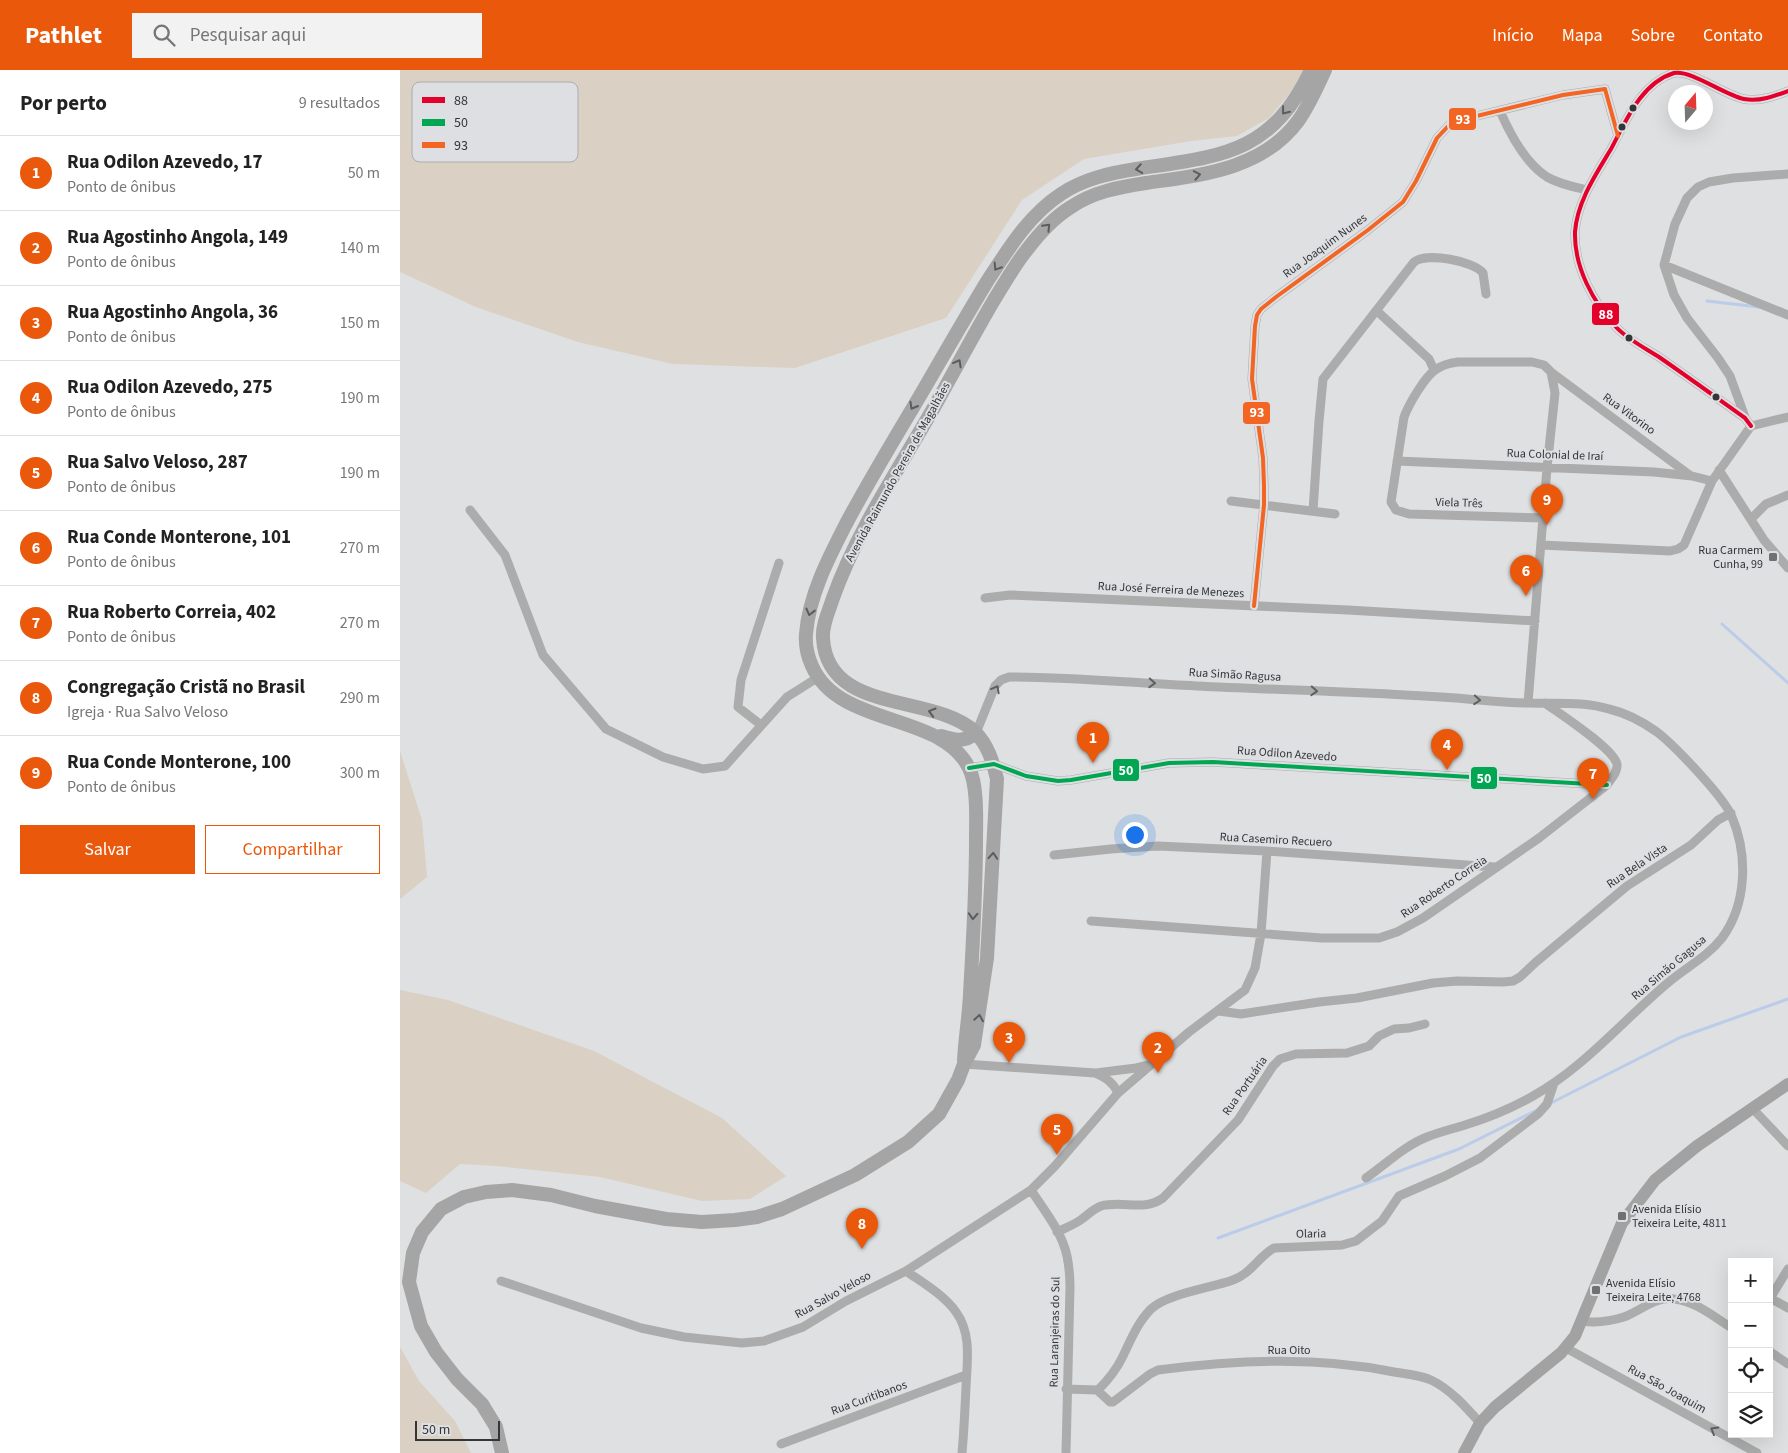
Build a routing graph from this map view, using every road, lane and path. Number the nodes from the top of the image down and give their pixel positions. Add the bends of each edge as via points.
1 (1311, 70) edge
2 (1325, 70) edge
3 (1788, 91) edge
4 (1500, 111) junction
5 (1618, 136) junction
6 (1788, 174) edge
7 (1588, 190) junction
8 (1664, 265) junction
9 (1486, 294) dead end
10 (1377, 311) junction
11 (1788, 316) edge
12 (1434, 370) junction
13 (1551, 372) junction
14 (1788, 417) edge
15 (1748, 422) junction
16 (1397, 461) junction
17 (1547, 468) junction
18 (1719, 470) junction
19 (1692, 476) junction
20 (1712, 481) junction
21 (1788, 496) edge
22 (1231, 501) dead end
23 (1264, 505) junction
24 (470, 510) dead end
25 (1313, 512) junction
26 (1336, 514) dead end
27 (1543, 518) junction
28 (1752, 518) junction
29 (1541, 546) junction
30 (779, 563) dead end
31 (1788, 568) edge
32 (985, 598) dead end
33 (1254, 606) junction
34 (1535, 621) junction
35 (817, 678) junction
36 (1528, 703) junction
37 (1545, 703) junction
38 (761, 725) junction
39 (910, 726) junction
40 (976, 733) junction
41 (994, 764) junction
42 (969, 768) junction
43 (1607, 785) junction
44 (1731, 813) junction
45 (1267, 851) junction
46 (1054, 855) dead end
47 (1495, 867) junction
48 (1091, 922) dead end
49 (1261, 934) junction
50 (1218, 1011) junction
51 (1425, 1024) dead end
52 (964, 1064) junction
53 (1151, 1064) junction
54 (1095, 1073) junction
55 (1554, 1083) junction
56 (1788, 1084) edge
57 (1118, 1093) junction
58 (1753, 1109) junction
59 (1788, 1146) edge
60 (1366, 1178) dead end
61 (1031, 1190) junction
62 (1057, 1232) junction
63 (1788, 1268) edge
64 (906, 1271) junction
65 (500, 1281) dead end
66 (1773, 1294) edge
67 (1773, 1300) edge
68 (1788, 1308) edge
69 (1582, 1321) junction
70 (1728, 1326) edge
71 (1566, 1348) junction
72 (1773, 1354) edge
73 (1788, 1364) edge
74 (966, 1375) junction
75 (1066, 1388) junction
76 (1097, 1390) junction
77 (1480, 1423) junction
78 (781, 1444) dead end
79 (502, 1453) edge
80 (962, 1453) edge
81 (1066, 1453) edge
82 (1464, 1453) edge
83 (1757, 1453) edge

1 -> 35 main road, Avenida Raimundo Pereira de Magalhães via 1281,117 1245,146 1195,160 1090,179 1062,194 1030,221 977,298 875,471 825,566 808,613 806,638 807,654
40 -> 2 main road, Avenida Raimundo Pereira de Magalhães via 940,714 865,694 839,676 830,665 825,653 824,625 843,570 1009,276 1048,226 1072,206 1099,193 1235,167 1265,152 1298,121
3 - 5 street via 1773,97 1746,100 1688,74 1676,72 1657,80 1642,96
4 - 5 street, Rua Joaquim Nunes via 1604,89
4 - 7 street via 1514,139 1540,171 1558,182
4 - 23 street, Rua Joaquim Nunes via 1452,122 1437,138 1402,202 1276,297 1257,315 1252,379 1263,458
5 - 7 street
6 - 8 street via 1734,178 1698,187 1688,198 1675,224
7 - 15 street via 1575,232 1580,269 1599,306 1617,328
8 - 11 street
8 - 15 street via 1674,295 1687,318 1730,376
9 - 10 street via 1479,268 1452,260 1423,258 1414,262
10 - 12 street via 1429,359
10 - 25 street via 1324,379
12 - 13 street, Rua Vitorino via 1458,362 1532,362 1544,365
12 - 16 street via 1404,417
13 - 17 street via 1555,393
13 - 19 street, Rua Vitorino
14 - 15 street
15 - 18 street
16 - 17 street, Rua Colonial de Iraí
16 - 27 street, Viela Três via 1391,502 1396,510 1408,514
17 - 19 street, Rua Colonial de Iraí
17 - 27 street
18 - 20 street
18 - 28 street
19 - 20 street, Rua Colonial de Iraí
20 - 29 street via 1690,532 1678,549
21 - 28 street via 1766,504
22 - 23 street
23 - 25 street
23 - 33 street, Rua Joaquim Nunes
24 - 38 street via 504,555 543,655 606,729 663,757 703,769 725,766
25 - 26 street
27 - 29 street
28 - 31 street via 1764,540
29 - 34 street
30 - 38 street via 741,680 738,707
32 - 33 street, Rua José Ferreira de Menezes via 1010,594
33 - 34 street, Rua José Ferreira de Menezes
34 - 36 street
35 - 38 street via 787,697
35 - 39 main road, Avenida Raimundo Pereira de Magalhães via 828,691 845,701
36 - 37 street, Rua Simão Gagusa
40 -> 36 street, Rua Simão Ragusa via 995,686 1009,677
37 - 43 street, Rua Roberto Correia via 1612,756 1617,765 1615,775
37 - 44 street, Rua Simão Gagusa via 1596,705 1638,720 1665,740 1706,781
39 - 40 main road via 956,740 964,740
39 - 42 main road, Avenida Raimundo Pereira de Magalhães via 954,748
40 - 41 main road, Avenida Raimundo Pereira de Magalhães
41 - 42 street, Rua Odilon Azevedo
41 - 43 street, Rua Odilon Azevedo via 1026,776 1058,781 1169,763 1213,762
52 -> 41 main road, Avenida Raimundo Pereira de Magalhães via 974,1045 988,958 997,794
42 -> 52 main road, Avenida Raimundo Pereira de Magalhães via 974,796 976,867
43 - 47 street, Rua Roberto Correia via 1539,838
44 - 50 street, Rua Bela Vista via 1718,820 1691,845 1627,886 1513,980 1433,983 1357,998 1241,1014
44 - 55 street, Rua Simão Gagusa via 1743,866 1741,893 1723,937
45 - 46 street, Rua Casemiro Recuero via 1158,846
45 - 47 street, Rua Casemiro Recuero
45 - 49 street, Rua Salvo Veloso
47 - 49 street, Rua Roberto Correia via 1423,918 1379,938
48 - 49 street, Rua Roberto Correia
49 - 50 street, Rua Salvo Veloso via 1252,978 1245,990
50 - 53 street, Rua Salvo Veloso
51 - 62 street, Rua Portuária via 1394,1029 1379,1036 1370,1046 1354,1052 1282,1057 1238,1120 1163,1198 1148,1205 1100,1206
52 - 54 street
52 - 79 main road, Avenida Raimundo Pereira de Magalhães via 939,1114 908,1142 855,1175 782,1209 757,1216 702,1222 666,1219 512,1190 464,1197 441,1209 422,1232 413,1253 409,1282 415,1306 421,1326 436,1352 482,1404 496,1427
53 - 54 street
53 - 57 street, Rua Salvo Veloso
54 - 57 street via 1106,1077
55 - 60 street, Rua Simão Gagusa via 1496,1114 1424,1138
55 - 76 street, Olaria via 1547,1104 1538,1114 1480,1158 1399,1196 1382,1221 1356,1240 1336,1246 1274,1248 1238,1277 1156,1304 1138,1325 1116,1369
56 - 58 main road
57 - 61 street, Rua Salvo Veloso
58 - 59 street
58 - 69 main road via 1697,1146 1655,1180 1622,1223
61 - 62 street, Rua Laranjeiras do Sul
61 - 64 street, Rua Salvo Veloso
62 - 75 street, Rua Laranjeiras do Sul via 1067,1256 1070,1287
63 - 66 street
64 - 65 street, Rua Salvo Veloso via 803,1327 764,1341 742,1343 684,1337 641,1328
64 - 74 street via 939,1295 958,1314 968,1351
67 - 68 street
69 - 70 street via 1623,1317 1656,1301 1673,1298 1700,1308
69 - 71 main road
71 - 77 main road
83 -> 71 street, Rua São Joaquim
72 - 73 street
74 - 78 street, Rua Curitibanos
74 - 80 street
75 - 76 street
75 - 81 street, Rua Laranjeiras do Sul
76 - 77 street, Rua Oito via 1114,1402 1158,1370 1259,1363 1341,1364 1431,1380 1455,1397
77 - 82 main road

